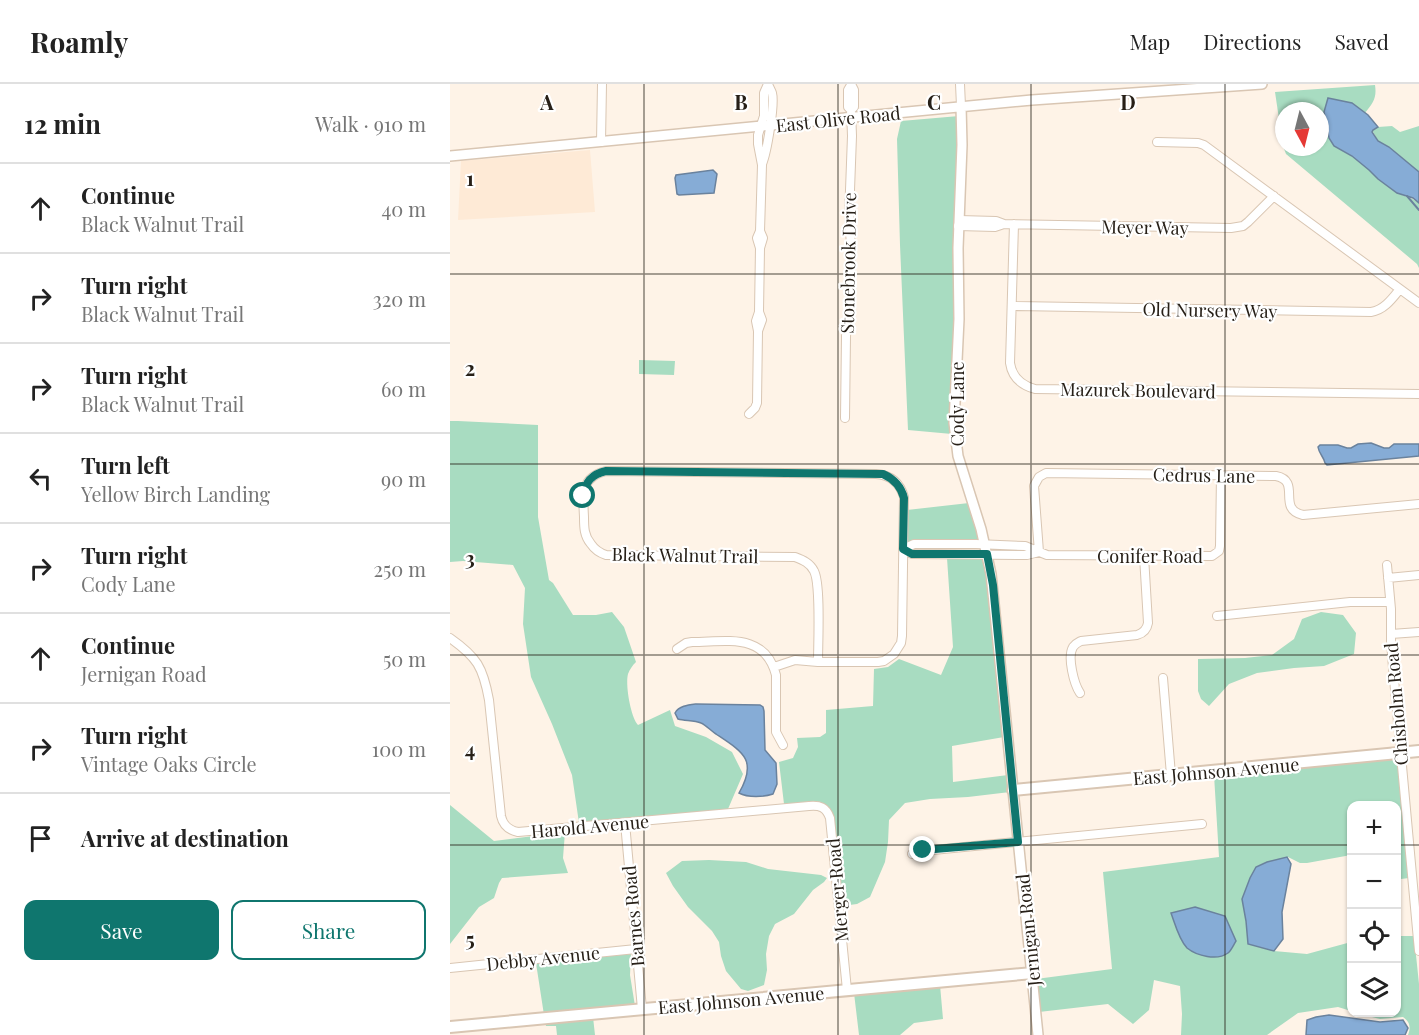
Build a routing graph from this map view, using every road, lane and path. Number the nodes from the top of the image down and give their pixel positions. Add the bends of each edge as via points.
1 (602, 84) edge
2 (768, 84) edge
3 (960, 84) edge
4 (1262, 84) edge
5 (851, 85) edge
6 (962, 106) junction
7 (851, 113) junction
8 (766, 126) junction
9 (1157, 141) dead end
10 (601, 142) junction
11 (450, 156) edge
12 (1274, 196) junction
13 (959, 223) junction
14 (1014, 224) junction
15 (1400, 289) junction
16 (1419, 303) edge
17 (1012, 306) junction
18 (1419, 394) edge
19 (749, 414) dead end
20 (845, 417) dead end
21 (1221, 475) junction
22 (1419, 504) edge
23 (903, 549) junction
24 (986, 550) junction
25 (1039, 552) junction
26 (1144, 556) junction
27 (1387, 565) dead end
28 (1419, 575) edge
29 (1388, 578) junction
30 (1390, 602) junction
31 (1217, 616) dead end
32 (1419, 632) edge
33 (1391, 634) junction
34 (450, 638) edge
35 (677, 649) dead end
36 (818, 662) junction
37 (774, 667) junction
38 (1163, 678) dead end
39 (1080, 693) dead end
40 (783, 745) dead end
41 (1419, 751) edge
42 (1400, 753) junction
43 (1171, 775) junction
44 (1013, 790) junction
45 (809, 806) joint
46 (625, 823) junction
47 (1202, 824) dead end
48 (1018, 842) junction
49 (912, 854) dead end
50 (636, 949) junction
51 (1419, 951) edge
52 (450, 968) edge
53 (1033, 973) junction
54 (847, 990) junction
55 (642, 1009) junction
56 (450, 1027) edge
57 (1038, 1035) edge

1 - 10 street
2 - 8 street
3 - 6 street, Cody Lane
4 - 6 street, East Olive Road
5 - 7 street, Stonebrook Drive
6 - 7 street, East Olive Road
6 - 13 street, Cody Lane
7 - 8 street, East Olive Road
7 - 20 street, Stonebrook Drive via 851,269
8 - 10 street, East Olive Road
8 - 19 street via 758,135 762,165 757,238 757,403
9 - 12 street via 1204,145
10 - 11 street, East Olive Road
12 - 14 street, Meyer Way via 1248,222 1231,228
12 - 15 street
13 - 14 street, Meyer Way via 994,227
13 - 24 street, Cody Lane via 955,440
14 - 17 street, Mazurek Boulevard
15 - 16 street
15 - 17 street, Old Nursery Way via 1382,309 1371,312
17 - 18 street, Mazurek Boulevard via 1011,368 1017,380 1035,389
21 - 22 street, Cedrus Lane via 1281,477 1288,483 1292,509 1303,515
21 - 25 street, Cedrus Lane via 1046,473 1036,481 1034,489
21 - 26 street, Conifer Road via 1220,546 1216,554
23 - 24 street, Conifer Road via 912,554
23 - 36 street, Black Walnut Trail via 902,636 898,649 878,662
23 - 36 street, Black Walnut Trail via 904,498 894,480 883,474 606,471 586,483 585,531 595,549 606,555 795,558 807,562 817,580
24 - 25 street, Conifer Road via 1027,555
24 - 44 street, Cody Lane via 993,585
25 - 26 street, Conifer Road
26 - 39 street via 1147,628 1137,635 1077,644 1071,656
27 - 29 street, Chisholm Road
28 - 29 street
29 - 30 street, Chisholm Road
30 - 31 street via 1350,602
30 - 33 street, Chisholm Road
32 - 33 street
33 - 42 street, Chisholm Road
34 - 46 street, Harold Avenue via 472,656 486,682 497,788 505,825 518,832
35 - 37 street via 692,642 742,641 759,648
36 - 37 street, Black Walnut Trail via 795,660
37 - 40 street via 776,732
38 - 43 street
41 - 42 main road, East Johnson Avenue
42 - 43 main road, East Johnson Avenue
42 - 51 street, Chisholm Road
43 - 44 main road, East Johnson Avenue
44 - 48 street, Jernigan Road
45 - 46 street, Harold Avenue
45 - 54 street, Merger Road via 821,806 830,818
46 - 50 street, Barnes Road
47 - 48 street
48 - 49 street
48 - 53 street, Jernigan Road
50 - 52 street, Debby Avenue
50 - 55 street, Barnes Road
53 - 54 main road, East Johnson Avenue
53 - 57 street, Jernigan Road
54 - 55 main road, East Johnson Avenue
55 - 56 main road, East Johnson Avenue

